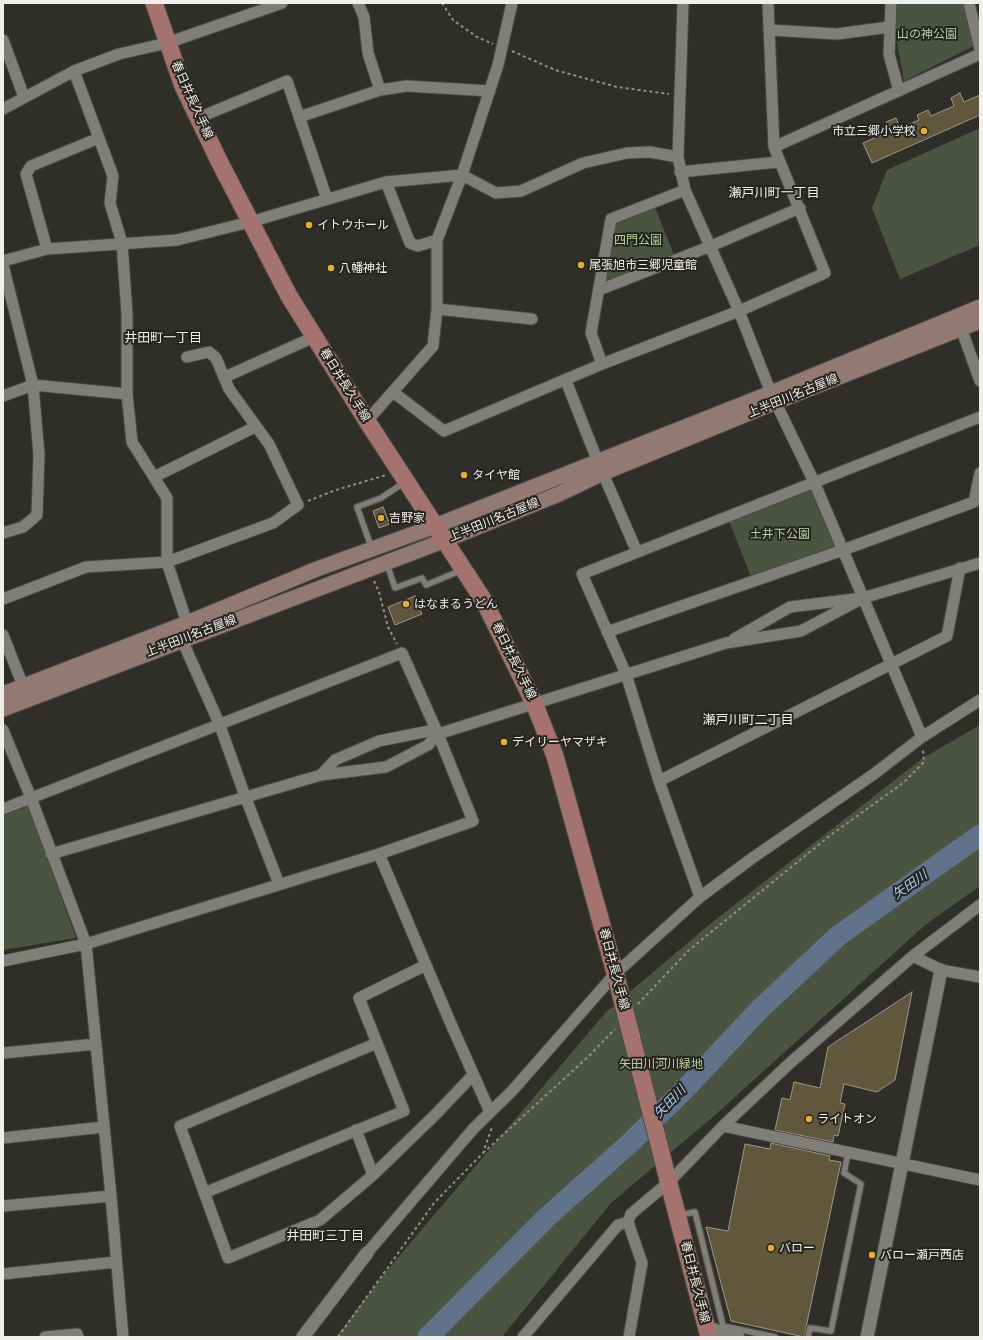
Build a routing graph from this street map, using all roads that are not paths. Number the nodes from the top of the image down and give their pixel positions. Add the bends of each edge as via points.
1 (154, 3) edge
2 (282, 3) edge
3 (358, 3) edge
4 (512, 3) edge
5 (683, 3) edge
6 (768, 3) edge
7 (891, 3) edge
8 (969, 3) edge
9 (889, 27) junction
10 (769, 30) junction
11 (3, 40) edge
12 (167, 43) junction
13 (980, 49) edge
14 (980, 54) edge
15 (74, 71) junction
16 (380, 90) junction
17 (490, 91) junction
18 (899, 91) junction
19 (24, 97) junction
20 (3, 109) edge
21 (299, 117) junction
22 (198, 118) junction
23 (99, 138) junction
24 (774, 147) junction
25 (678, 157) junction
26 (778, 162) junction
27 (680, 172) junction
28 (462, 175) junction
29 (386, 182) junction
30 (685, 190) junction
31 (327, 199) junction
32 (800, 208) junction
33 (250, 222) junction
34 (437, 240) junction
35 (122, 243) junction
36 (711, 246) junction
37 (47, 249) junction
38 (3, 261) edge
39 (3, 265) edge
40 (599, 290) junction
41 (980, 307) edge
42 (437, 309) junction
43 (739, 311) junction
44 (532, 319) dead end
45 (980, 321) edge
46 (961, 328) junction
47 (314, 337) junction
48 (187, 357) dead end
49 (602, 364) junction
50 (225, 377) junction
51 (980, 380) edge
52 (566, 381) junction
53 (33, 385) junction
54 (393, 392) junction
55 (127, 394) junction
56 (3, 396) edge
57 (774, 397) junction
58 (980, 417) edge
59 (367, 421) junction
60 (255, 427) junction
61 (600, 468) junction
62 (980, 473) edge
63 (404, 476) junction
64 (154, 477) junction
65 (815, 484) junction
66 (435, 526) junction
67 (3, 533) edge
68 (443, 541) junction
69 (373, 549) junction
70 (843, 550) junction
71 (637, 552) junction
72 (167, 562) junction
73 (386, 562) junction
74 (980, 562) edge
75 (960, 568) junction
76 (463, 570) junction
77 (863, 598) junction
78 (3, 599) edge
79 (187, 623) junction
80 (608, 632) junction
81 (3, 635) edge
82 (182, 640) junction
83 (726, 643) junction
84 (892, 664) junction
85 (626, 674) junction
86 (23, 686) junction
87 (3, 694) edge
88 (980, 700) edge
89 (534, 703) junction
90 (3, 709) edge
91 (219, 723) junction
92 (3, 730) edge
93 (438, 734) junction
94 (922, 737) junction
95 (321, 775) junction
96 (660, 781) junction
97 (245, 796) junction
98 (31, 798) junction
99 (3, 809) edge
100 (51, 854) junction
101 (379, 854) junction
102 (279, 884) junction
103 (700, 897) junction
104 (980, 905) edge
105 (86, 944) junction
106 (913, 956) junction
107 (3, 961) edge
108 (426, 966) junction
109 (941, 970) junction
110 (616, 977) junction
111 (980, 977) edge
112 (377, 1043) junction
113 (96, 1044) junction
114 (3, 1053) edge
115 (473, 1075) junction
116 (490, 1112) junction
117 (723, 1126) junction
118 (104, 1127) junction
119 (356, 1130) junction
120 (3, 1138) edge
121 (848, 1153) junction
122 (902, 1164) junction
123 (373, 1175) junction
124 (668, 1177) junction
125 (980, 1180) edge
126 (204, 1193) junction
127 (111, 1196) junction
128 (3, 1206) edge
129 (678, 1216) junction
130 (628, 1222) junction
131 (367, 1253) joint
132 (116, 1262) junction
133 (3, 1274) edge
134 (707, 1332) edge
135 (45, 1337) edge
136 (78, 1337) edge
137 (123, 1337) edge
138 (303, 1337) edge
139 (523, 1337) edge
140 (629, 1337) edge
141 (739, 1337) edge
142 (776, 1337) edge
143 (808, 1337) edge
144 (867, 1337) edge

1 - 12 main road, 春日井長久手線
2 - 12 street
3 - 16 street via 364,17 368,53
4 - 17 street via 504,45
5 - 25 street
6 - 10 street
7 - 9 street
8 - 13 street
9 - 10 street via 837,34
9 - 18 street via 889,54
10 - 24 street
11 - 19 street
12 - 15 street via 119,54
12 - 22 main road, 春日井長久手線
14 - 18 street
15 - 19 street
15 - 23 street
16 - 17 street via 407,86
16 - 21 street
17 - 28 street
18 - 24 street
19 - 20 street
21 - 22 street via 287,81
21 - 31 street
22 - 33 main road, 春日井長久手線
23 - 35 street via 113,176 110,203
23 - 37 street via 31,166 26,174
24 - 26 street
25 - 27 street
25 - 28 street via 650,152 627,153 584,163 522,191 496,193
26 - 27 street
26 - 32 street
27 - 30 street
28 - 29 street
28 - 34 street
29 - 31 street
29 - 34 street via 410,243 418,246
30 - 36 street
30 - 40 street via 611,219
31 - 33 street
32 - 36 street
32 - 43 street via 825,273
33 - 35 street via 177,240
33 - 47 main road, 春日井長久手線
34 - 42 street
35 - 37 street
35 - 55 street via 127,314
36 - 40 street
36 - 43 street
37 - 38 street
39 - 53 street
40 - 49 street via 591,333
41 - 57 main road, 上半田川名古屋線
42 - 44 street
42 - 54 street via 433,346
43 - 49 street
43 - 57 street
45 - 46 main road, 上半田川名古屋線
46 - 51 street
46 - 57 main road, 上半田川名古屋線
47 - 50 street
47 - 59 main road, 春日井長久手線
48 - 50 street via 209,352 216,358
49 - 52 street
50 - 60 street
52 - 54 street via 444,431
52 - 61 street
53 - 55 street
53 - 56 street
53 - 67 street via 39,455 37,514 23,527
54 - 59 street
55 - 64 street via 132,442
57 - 61 main road, 上半田川名古屋線
57 - 65 street
58 - 65 street
59 - 63 main road, 春日井長久手線
60 - 64 street
60 - 72 street via 269,444 298,505 273,523
61 - 66 main road, 上半田川名古屋線
61 - 68 main road, 上半田川名古屋線 via 559,494
61 - 71 street
62 - 70 street via 974,502
63 - 66 main road, 春日井長久手線
63 - 69 lane via 381,498 357,507
64 - 72 street via 167,498
65 - 70 street
65 - 71 street
66 - 68 main road, 春日井長久手線
66 - 69 main road, 上半田川名古屋線
68 - 73 main road, 上半田川名古屋線
68 - 76 main road, 春日井長久手線
69 - 79 main road, 上半田川名古屋線 via 317,569
70 - 77 street
70 - 80 street
71 - 80 street via 582,574
72 - 78 street via 86,567
72 - 79 street
73 - 76 lane via 395,588 422,578 426,585
73 - 82 main road, 上半田川名古屋線
74 - 75 street
75 - 77 street
75 - 84 street via 947,636
76 - 89 main road, 春日井長久手線 via 484,601
77 - 83 street via 801,630
77 - 83 street via 790,607
77 - 84 street
79 - 86 main road, 上半田川名古屋線
80 - 85 street
81 - 86 street
82 - 90 main road, 上半田川名古屋線
82 - 91 street
83 - 85 street
84 - 94 street
84 - 96 street
85 - 89 street
85 - 96 street
86 - 87 main road, 上半田川名古屋線
88 - 94 street
89 - 93 street
89 - 110 main road, 春日井長久手線 via 555,756
91 - 93 street via 402,653
91 - 97 street
91 - 98 street
92 - 98 street
93 - 95 street via 428,745 386,767
93 - 95 street via 429,731 379,741 335,760
93 - 101 street via 473,821
94 - 103 street
95 - 97 street
96 - 103 street
97 - 100 street
97 - 102 street
98 - 99 street
98 - 100 street
100 - 105 street
101 - 102 street
101 - 108 street
102 - 105 street
103 - 110 street
104 - 106 street
105 - 107 street
105 - 113 street
106 - 109 street
106 - 117 street via 790,1062
108 - 112 street via 359,998
108 - 115 street
109 - 111 street
109 - 122 street
110 - 116 street
110 - 124 main road, 春日井長久手線, bridge
112 - 119 street via 404,1111
112 - 126 street via 180,1126
113 - 114 street
113 - 118 street
115 - 116 street
115 - 123 street
116 - 131 street
117 - 121 street
117 - 124 street
118 - 120 street
118 - 127 street
119 - 123 street
119 - 126 street
121 - 122 street
121 - 143 lane via 844,1173 861,1184 831,1331 810,1328
122 - 125 street
122 - 144 street
123 - 126 street via 320,1220 228,1258
124 - 129 main road, 春日井長久手線
124 - 130 street via 630,1214
127 - 128 street
127 - 132 street
129 - 134 main road, 春日井長久手線
129 - 142 lane via 695,1212 723,1326
130 - 139 street via 618,1225
130 - 140 street via 642,1263
131 - 138 street
132 - 133 street
132 - 137 street
134 - 141 street
135 - 136 street via 77,1334

